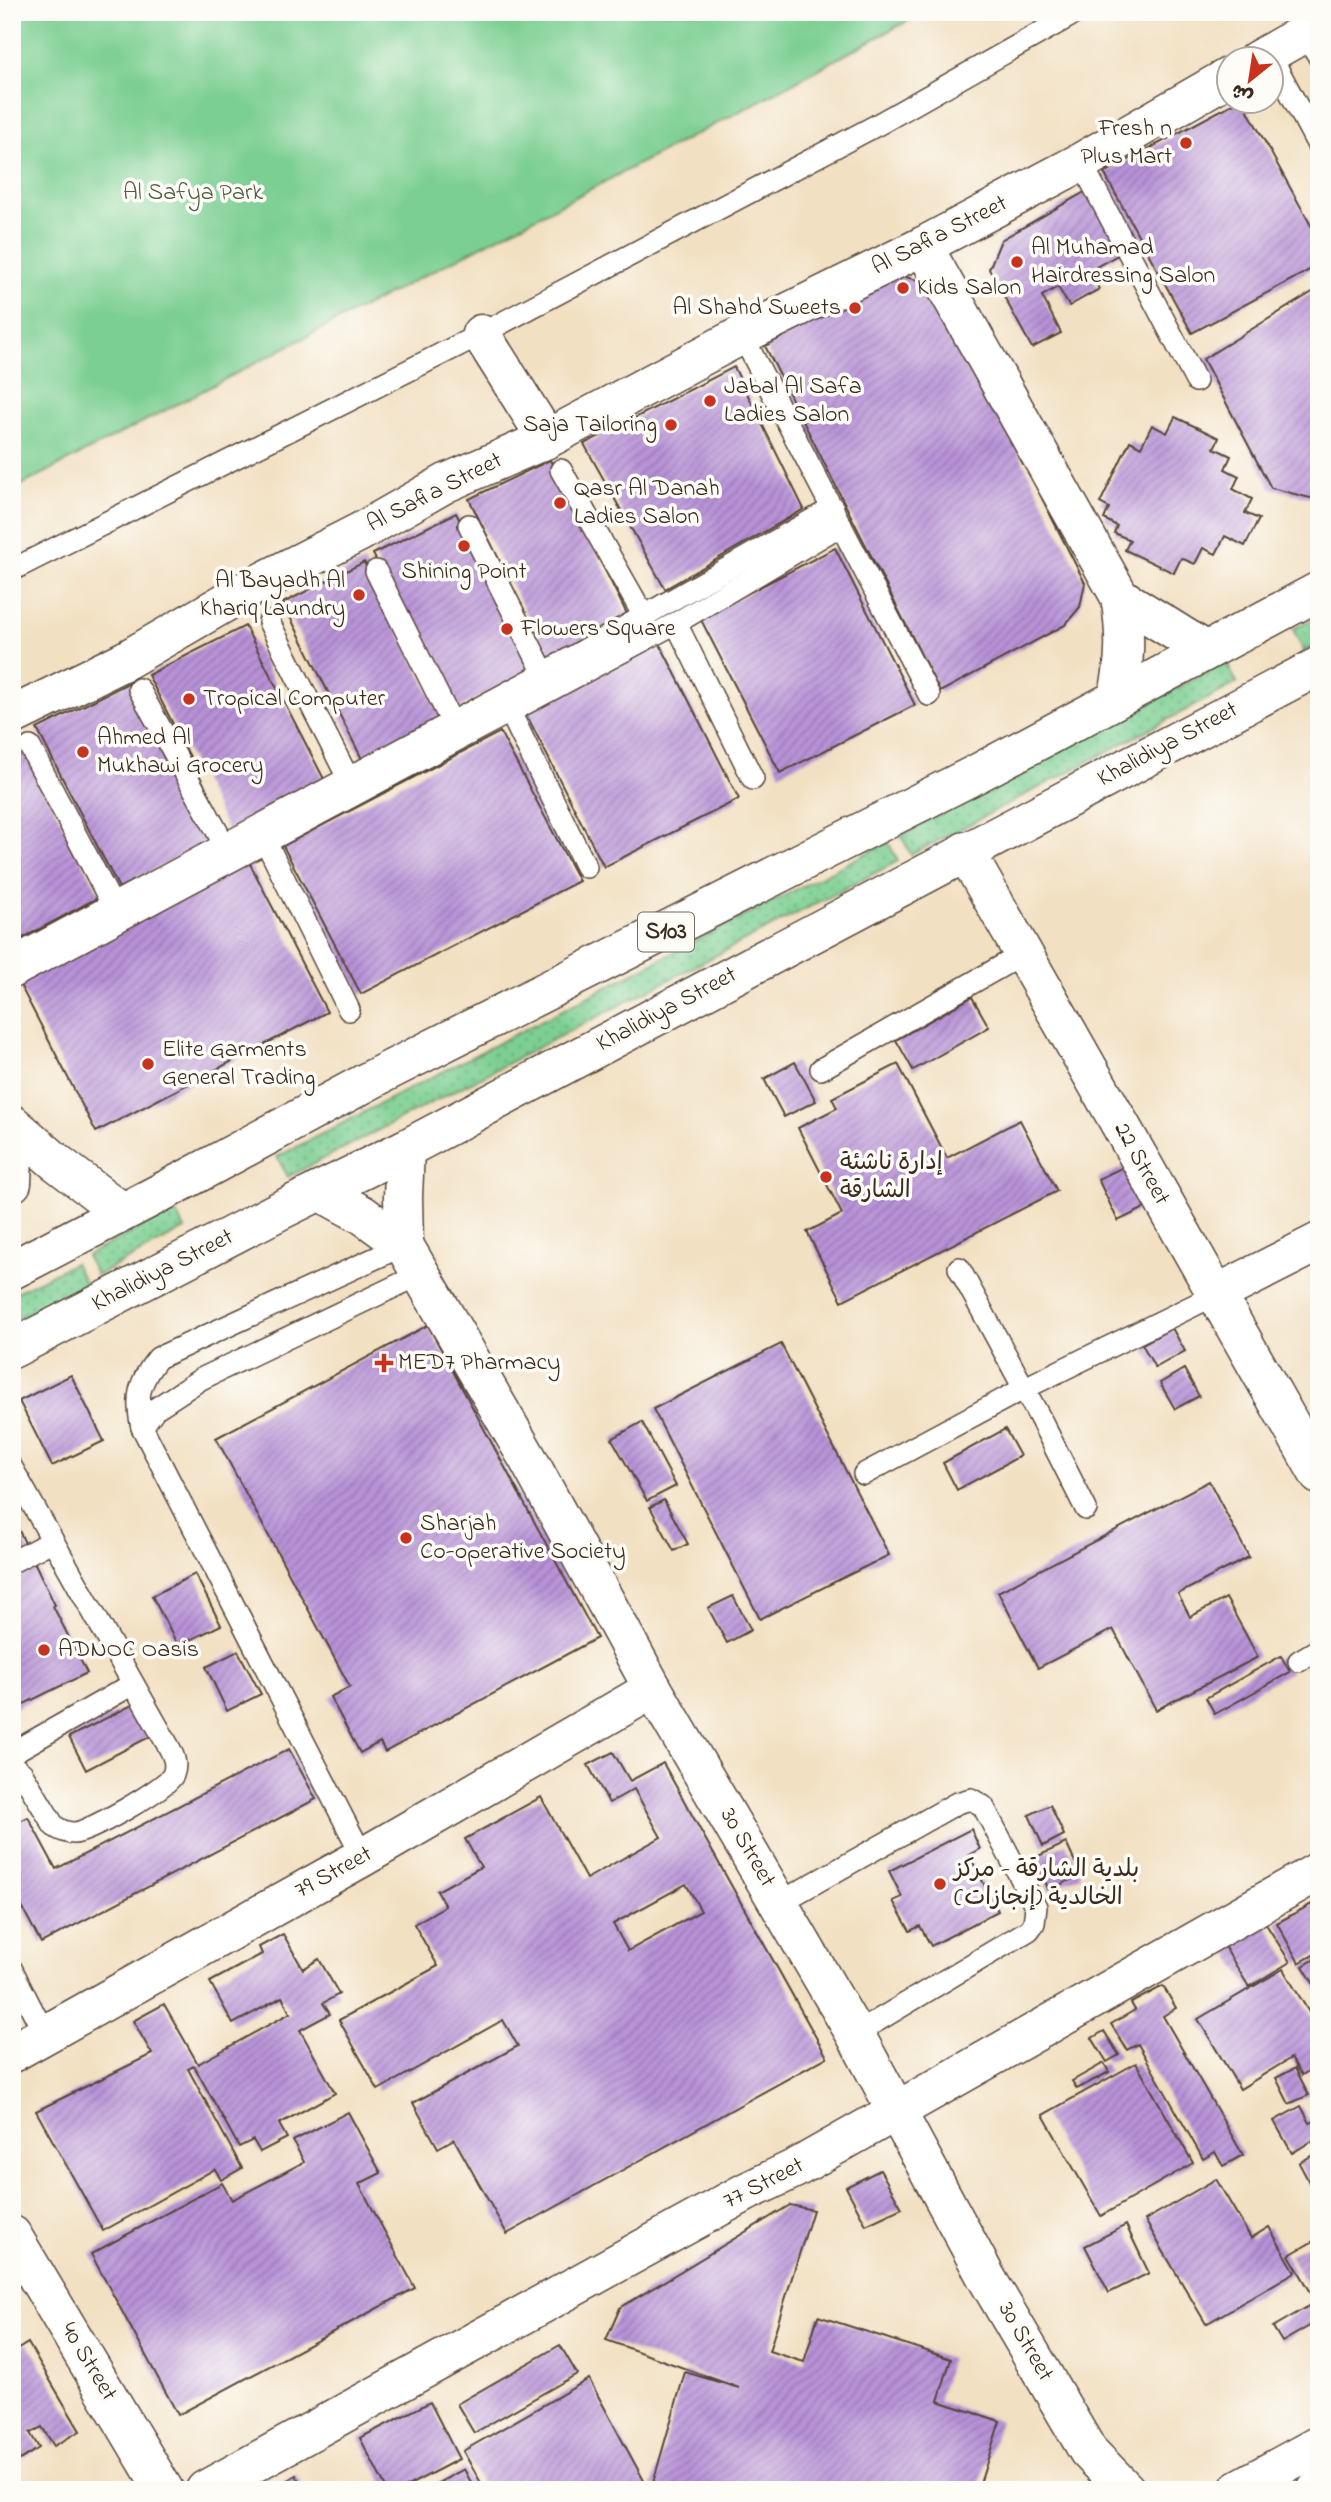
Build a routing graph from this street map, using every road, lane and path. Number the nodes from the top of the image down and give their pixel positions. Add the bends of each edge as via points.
1 (1077, 12) edge
2 (1314, 38) edge
3 (1286, 48) edge
4 (1216, 84) edge
5 (1286, 93) edge
6 (1319, 147) edge
7 (1080, 162) junction
8 (923, 246) junction
9 (481, 334) junction
10 (743, 335) junction
11 (1196, 381) dead end
12 (554, 455) junction
13 (837, 516) junction
14 (469, 524) dead end
15 (12, 570) edge
16 (376, 571) dead end
17 (1319, 591) edge
18 (1120, 597) junction
19 (645, 618) junction
20 (269, 622) dead end
21 (676, 623) junction
22 (1205, 650) junction
23 (1319, 666) edge
24 (544, 673) junction
25 (139, 689) dead end
26 (929, 695) dead end
27 (1116, 698) junction
28 (510, 712) junction
29 (452, 723) junction
30 (21, 732) edge
31 (348, 778) junction
32 (753, 779) dead end
33 (266, 842) junction
34 (224, 844) junction
35 (965, 851) junction
36 (586, 867) dead end
37 (112, 904) junction
38 (1023, 954) junction
39 (12, 958) edge
40 (12, 978) edge
41 (349, 1010) dead end
42 (821, 1069) dead end
43 (13, 1126) edge
44 (405, 1149) junction
45 (12, 1183) edge
46 (318, 1191) junction
47 (122, 1212) junction
48 (1319, 1242) edge
49 (413, 1260) junction
50 (959, 1268) dead end
51 (12, 1270) edge
52 (1215, 1295) junction
53 (12, 1349) edge
54 (1023, 1389) junction
55 (142, 1427) junction
56 (12, 1468) edge
57 (864, 1474) dead end
58 (1319, 1475) edge
59 (1086, 1509) dead end
60 (52, 1541) junction
61 (12, 1562) edge
62 (1319, 1649) edge
63 (1298, 1661) dead end
64 (133, 1684) junction
65 (653, 1689) junction
66 (12, 1753) edge
67 (12, 1765) edge
68 (363, 1857) junction
69 (1319, 1871) edge
70 (779, 1903) junction
71 (12, 1970) edge
72 (855, 2034) junction
73 (28, 2044) edge
74 (897, 2111) junction
75 (12, 2235) edge
76 (1319, 2445) edge
77 (1088, 2451) junction
78 (164, 2490) edge
79 (205, 2490) edge
80 (1097, 2490) edge
81 (1126, 2490) edge
82 (1237, 2490) edge

1 - 9 lane via 877,125
2 - 3 street
4 - 7 street, Al Safia Street
5 - 6 lane
7 - 8 street, Al Safia Street
7 - 11 lane
8 - 10 street, Al Safia Street
8 - 18 street
9 - 12 street
9 - 15 lane
10 - 12 street, Al Safia Street
10 - 13 lane
12 - 19 lane
12 - 30 street, Al Safia Street via 446,483 126,660
13 - 19 lane
13 - 21 lane
13 - 26 lane
14 - 24 lane
16 - 29 lane
17 - 22 street, S103
18 - 22 street
18 - 27 street via 1126,648
19 - 24 lane
20 - 31 lane
21 - 28 lane
21 - 32 lane
22 - 27 street, S103
23 - 35 street, Khalidiya Street
24 - 29 lane
25 - 34 lane
27 - 47 street, S103
28 - 33 lane
28 - 36 lane
29 - 31 lane
30 - 37 lane
31 - 34 lane
33 - 40 lane
33 - 41 lane
34 - 37 lane
35 - 38 street, 22 Street
35 - 44 street, Khalidiya Street
37 - 39 lane
38 - 42 lane
38 - 52 street, 22 Street
43 - 45 street
43 - 47 street
44 - 46 street, Khalidiya Street
44 - 49 street, 30 Street via 403,1197
46 - 49 street, 30 Street via 363,1216
46 - 53 street, Khalidiya Street
47 - 51 street, S103
48 - 52 street
49 - 55 lane via 201,1378 155,1409
49 - 55 lane via 158,1359 145,1374 139,1394
49 - 65 street, 30 Street
50 - 54 lane
52 - 54 lane
52 - 58 street, 22 Street
54 - 57 lane
54 - 59 lane
55 - 68 lane
56 - 60 lane
60 - 61 lane
60 - 64 lane
62 - 63 lane
64 - 66 lane
64 - 67 lane via 174,1758 168,1783 81,1832 67,1832 54,1826 22,1773
65 - 68 street, 79 Street
65 - 70 street, 30 Street
68 - 73 street, 79 Street
69 - 74 street, 77 Street
70 - 72 street, 30 Street
70 - 72 lane via 957,1802 971,1799 983,1806 1036,1907 1034,1923
71 - 73 lane
72 - 74 street, 30 Street
74 - 77 street, 30 Street via 986,2277
74 - 79 street, 77 Street
75 - 78 street, 40 Street
76 - 82 street
77 - 80 street, 30 Street
77 - 81 street, 30 Street

